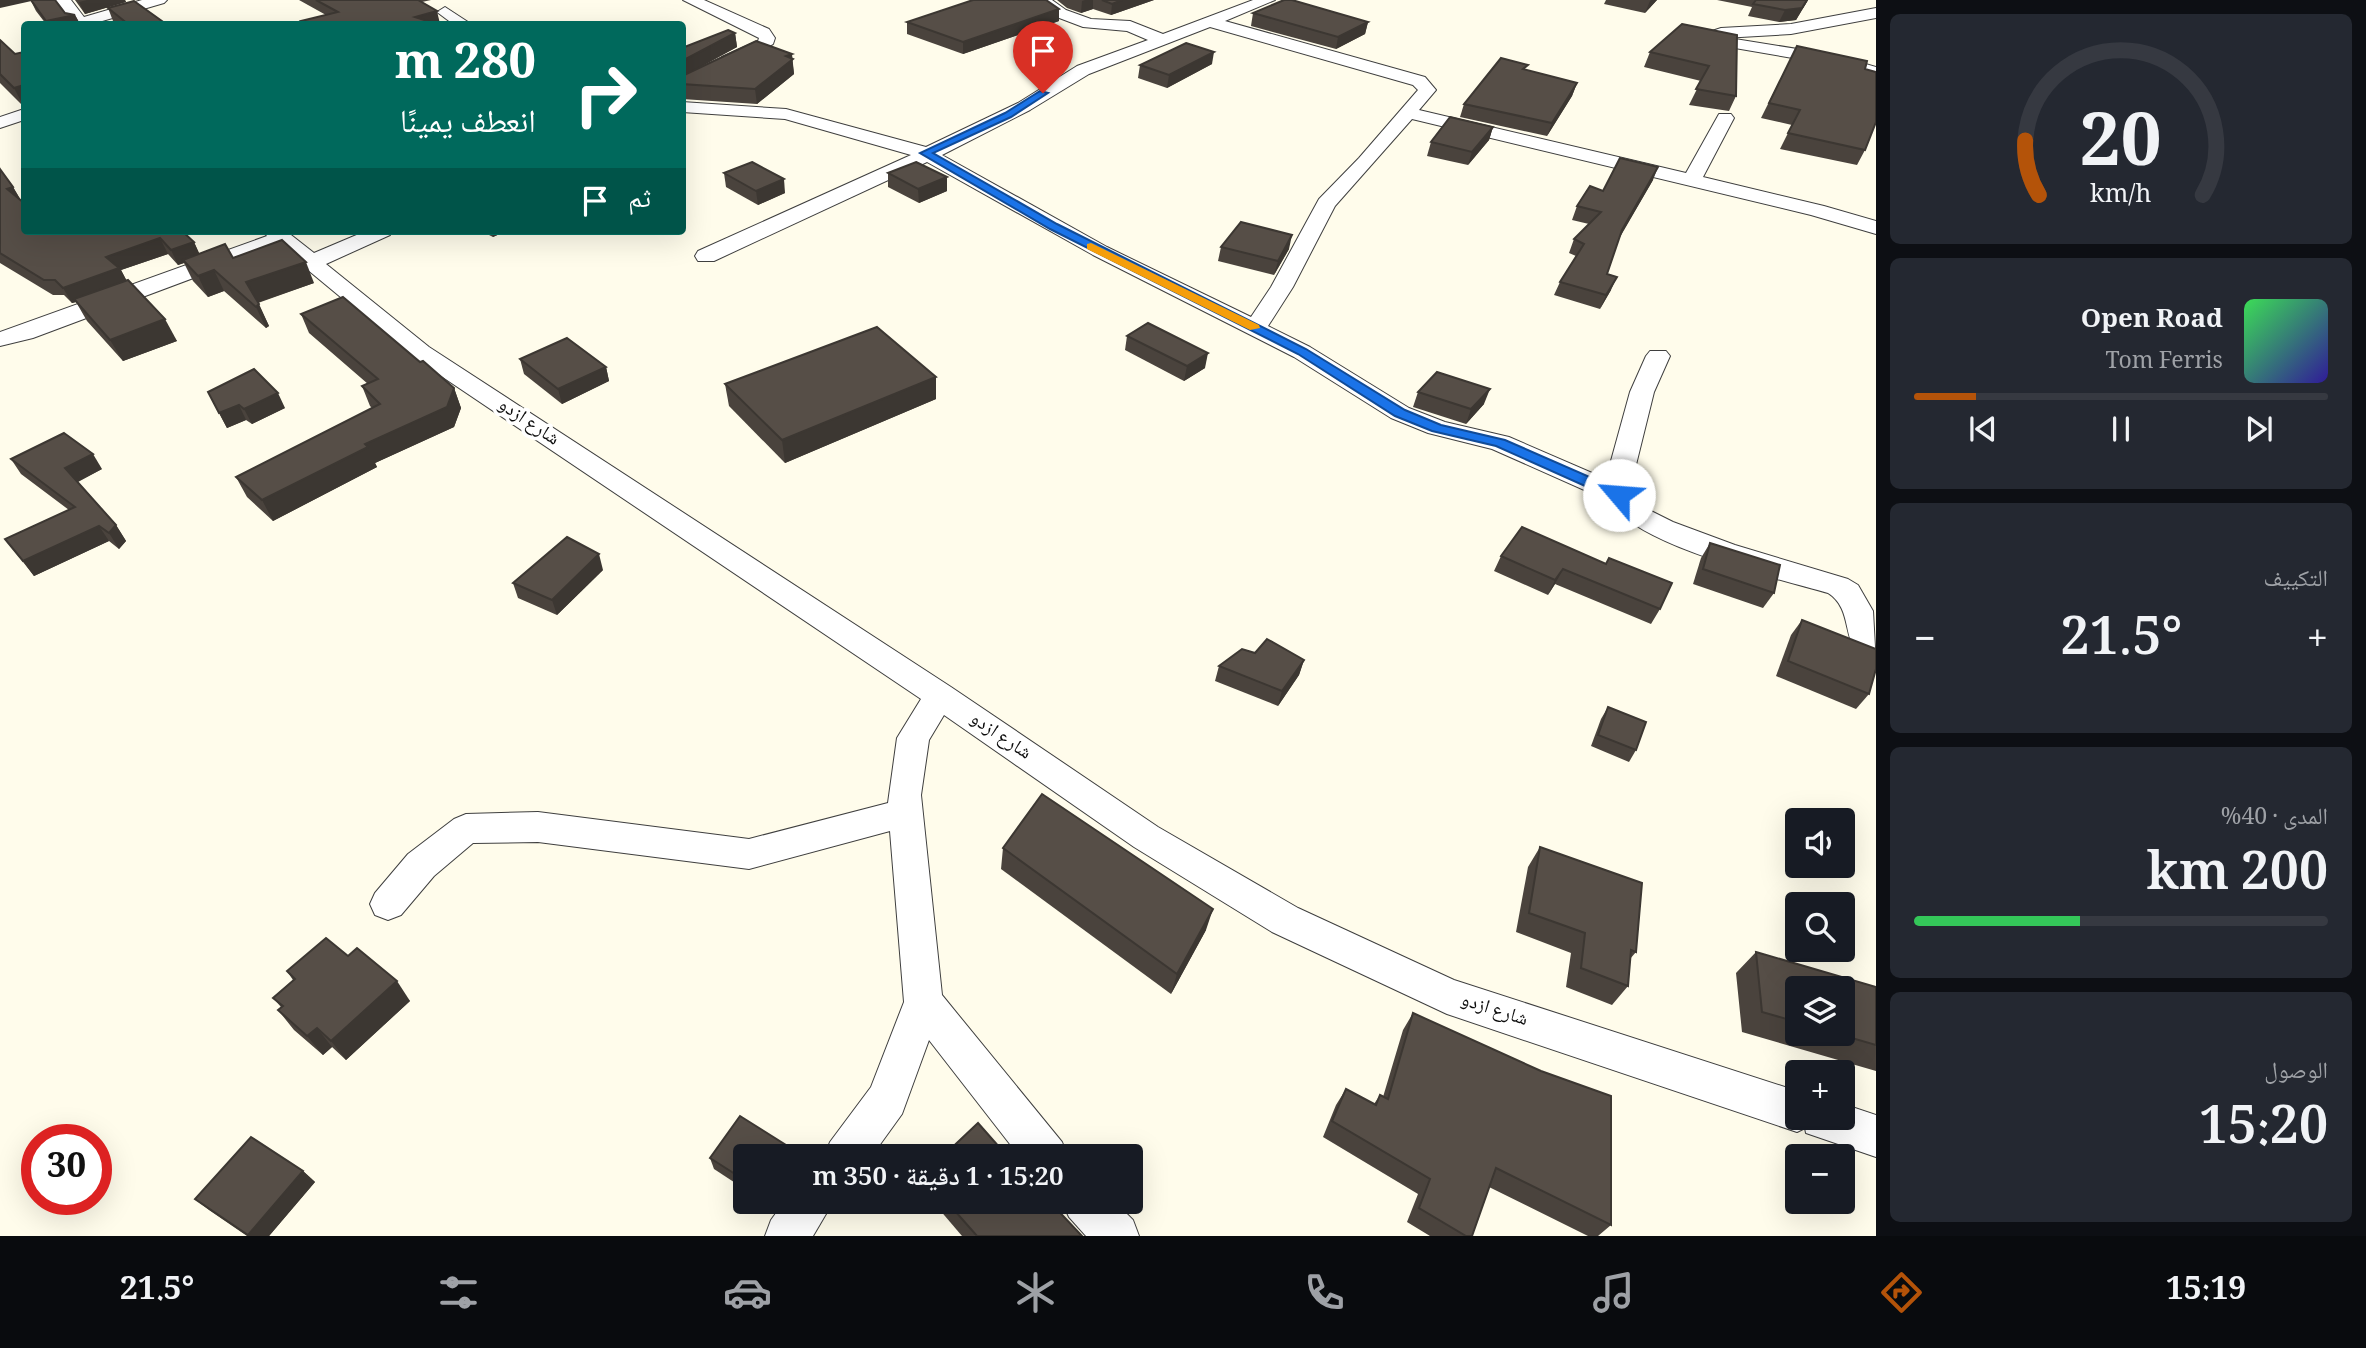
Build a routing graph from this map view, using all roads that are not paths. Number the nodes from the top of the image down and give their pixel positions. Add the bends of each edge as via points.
1 (63, 0) edge
2 (159, 0) edge
3 (691, 0) edge
4 (1267, 0) edge
5 (1046, 3) edge
6 (445, 12) dead end
7 (1876, 13) edge
8 (79, 21) edge
9 (91, 21) edge
10 (458, 21) edge
11 (1210, 22) junction
12 (1163, 40) junction
13 (712, 70) edge
14 (1876, 72) edge
15 (686, 107) edge
16 (1409, 113) junction
17 (1725, 118) dead end
18 (925, 153) junction
19 (1692, 180) junction
20 (1876, 228) edge
21 (274, 235) edge
22 (278, 235) edge
23 (374, 235) edge
24 (706, 256) dead end
25 (312, 262) junction
26 (1255, 328) junction
27 (0, 339) edge
28 (1658, 356) dead end
29 (1619, 495) junction
30 (1876, 654) edge
31 (940, 696) junction
32 (906, 813) junction
33 (388, 904) dead end
34 (923, 1002) junction
35 (1785, 1107) edge
36 (1855, 1129) edge
37 (1876, 1136) edge
38 (855, 1144) edge
39 (1038, 1144) edge
40 (802, 1214) edge
41 (1096, 1214) edge
42 (786, 1236) edge
43 (1117, 1236) edge

1 - 8 street
2 - 9 street
3 - 13 street via 767,37 765,44
4 - 11 street
5 - 12 street via 1088,24 1130,26
6 - 10 street
7 - 14 street via 1791,29 1714,35 1739,45 1835,60
11 - 12 street
11 - 16 street via 1419,81 1427,90
12 - 18 street via 1083,70 1028,105
15 - 18 street via 786,114
16 - 19 street
16 - 26 street via 1326,202
17 - 19 street
18 - 24 street
18 - 26 street via 1030,214
19 - 20 street
21 - 27 street
22 - 25 street, شارع ازدو
23 - 25 street
25 - 31 street, شارع ازدو via 421,352
26 - 29 street via 1400,413 1437,428 1500,443
28 - 29 street via 1642,392
29 - 30 street via 1638,515 1669,532 1838,586 1852,596 1863,637
31 - 32 street via 913,738 904,795
31 - 35 street, شارع ازدو via 1146,837 1284,920 1447,996
32 - 33 street via 749,854 538,827 466,829 421,864
32 - 34 street
34 - 38 street via 887,1100
34 - 39 street
36 - 37 street
40 - 42 street
41 - 43 street

